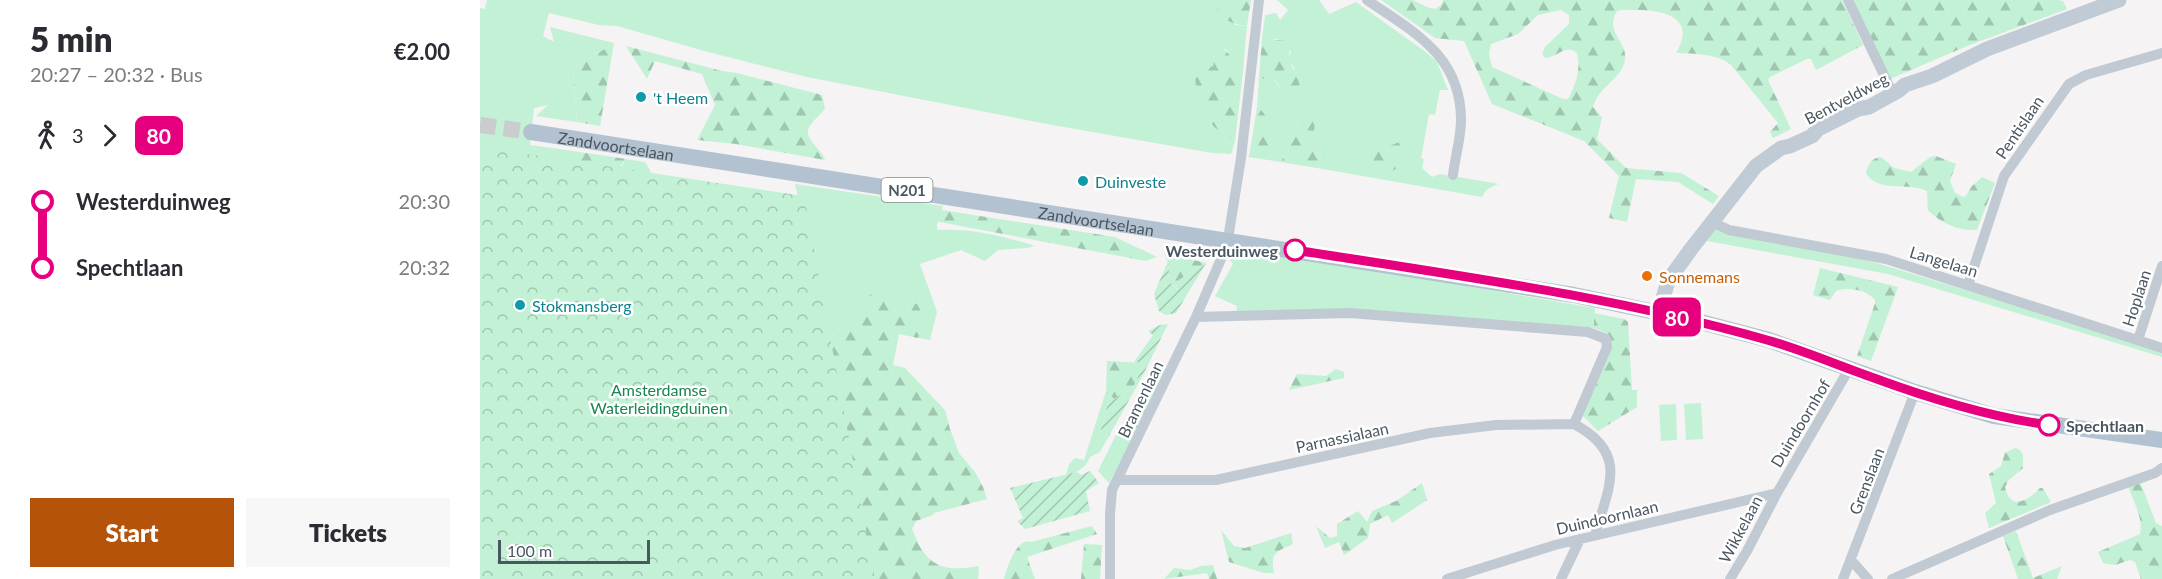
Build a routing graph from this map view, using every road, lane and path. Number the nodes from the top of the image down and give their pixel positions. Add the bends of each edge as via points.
1 (1259, 0) edge
2 (1367, 0) edge
3 (1848, 0) edge
4 (2120, 0) edge
5 (2162, 52) edge
6 (1893, 94) junction
7 (531, 132) tunnel mouth
8 (1453, 175) dead end
9 (1712, 222) junction
10 (1228, 239) junction
11 (2162, 266) edge
12 (1968, 285) junction
13 (1659, 312) junction
14 (1196, 317) junction
15 (2138, 340) junction
16 (2162, 348) edge
17 (1849, 369) junction
18 (1915, 392) junction
19 (1574, 424) junction
20 (2162, 440) edge
21 (2162, 468) edge
22 (1117, 480) junction
23 (1777, 493) junction
24 (1594, 535) junction
25 (1580, 539) junction
26 (1851, 560) junction
27 (1110, 579) edge
28 (1447, 579) edge
29 (1561, 579) edge
30 (1730, 579) edge
31 (1843, 579) edge
32 (1868, 579) edge
33 (1892, 579) edge

1 - 10 street
2 - 8 street via 1426,40 1456,84 1461,123
3 - 6 street
4 - 6 street, Bentveldweg via 1987,49
5 - 12 street, Pentislaan via 2068,84 2004,176
6 - 9 street, Bentveldweg via 1818,129 1812,136 1781,148 1764,160
7 - 10 main road, Zandvoortselaan / N201
9 - 12 street, Langelaan via 1729,230 1886,259
9 - 13 street, Bentveldweg via 1668,281
10 - 13 main road, Zandvoortselaan / N201
10 - 14 street, Bramenlaan
11 - 15 street, Hoplaan
12 - 15 street, Langelaan
13 - 17 main road, Zandvoortselaan / N201 via 1769,340
14 - 19 street via 1350,314 1588,332 1606,339 1607,347
14 - 22 street, Bramenlaan
15 - 16 street, Langelaan
17 - 18 main road, Zandvoortselaan / N201
17 - 23 street, Duindoornhof
18 - 20 main road, N201 via 2021,421
18 - 26 street, Grenslaan
19 - 22 street, Parnassialaan via 1496,425 1430,433 1216,480
19 - 24 street via 1591,433 1608,454 1608,490
21 - 33 street via 2050,510
22 - 27 street, Bramenlaan via 1110,514
23 - 24 street, Duindoornlaan
23 - 30 street, Wikkelaan
24 - 25 street, Duindoornlaan
25 - 28 street, Duindoornlaan
25 - 29 street
26 - 31 street, Grenslaan
26 - 32 street

